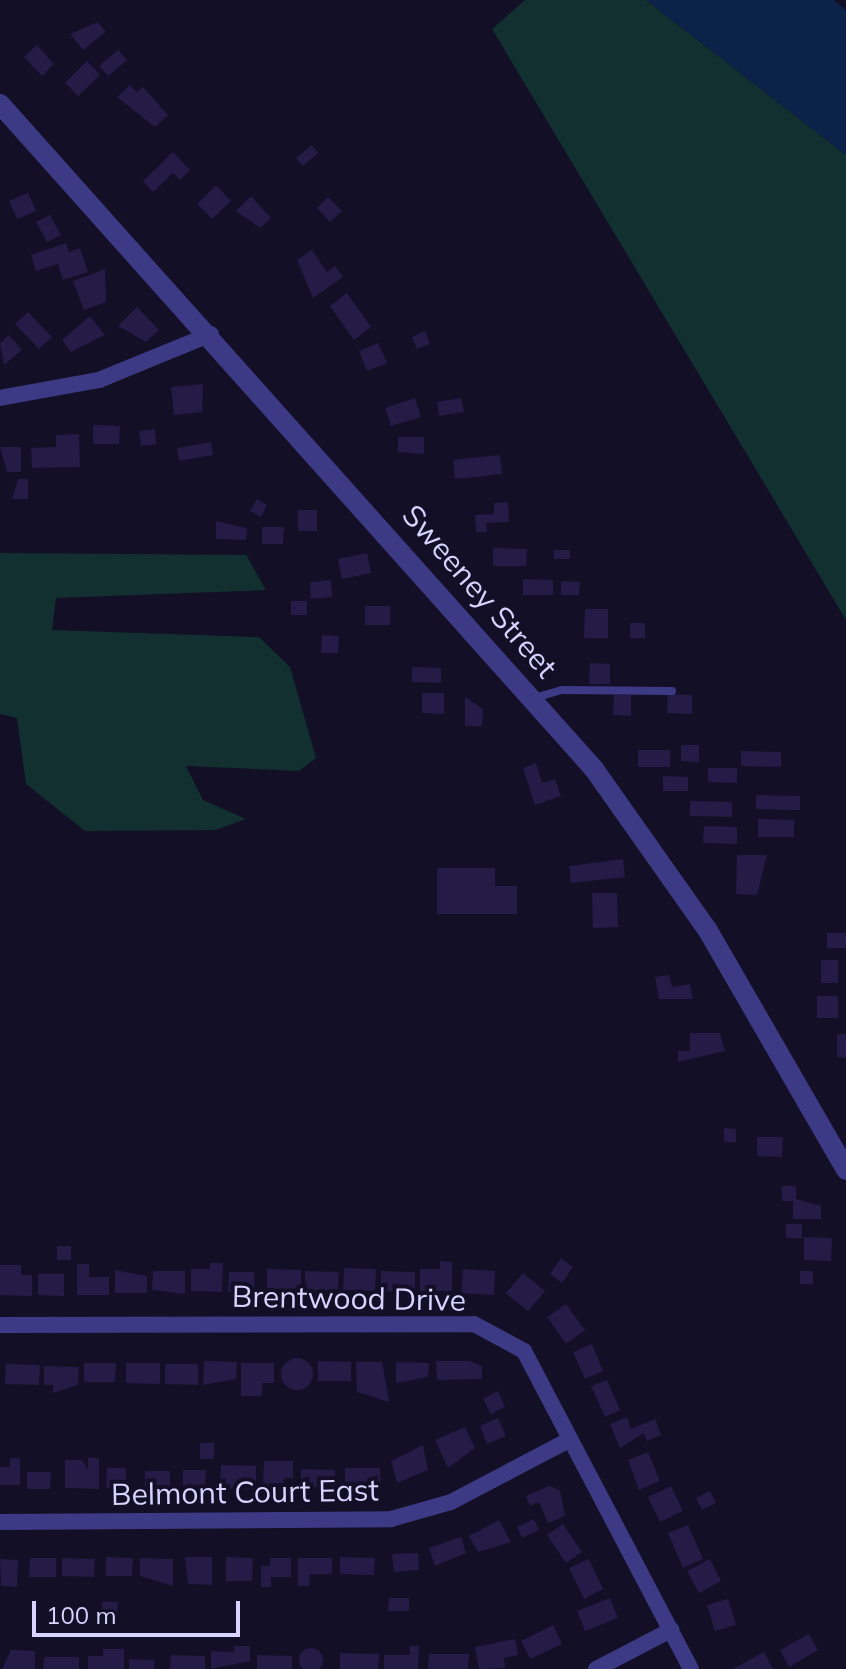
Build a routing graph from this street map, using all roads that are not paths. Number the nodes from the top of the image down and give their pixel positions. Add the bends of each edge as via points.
1 (0, 104) edge
2 (211, 334) junction
3 (0, 398) edge
4 (672, 691) dead end
5 (533, 698) junction
6 (846, 1170) edge
7 (0, 1325) edge
8 (569, 1440) junction
9 (0, 1522) edge
10 (671, 1630) junction
11 (596, 1669) edge
12 (691, 1669) edge

1 - 2 street, Sweeney Street
2 - 3 street via 99,380
2 - 5 street, Sweeney Street
4 - 5 lane via 562,690
5 - 6 street, Sweeney Street via 594,769 707,929
7 - 8 street, Brentwood Drive via 474,1324 524,1351
8 - 9 street, Belmont Court East via 451,1502 391,1519
8 - 10 street, Brentwood Drive
10 - 11 street
10 - 12 street, Brentwood Drive

